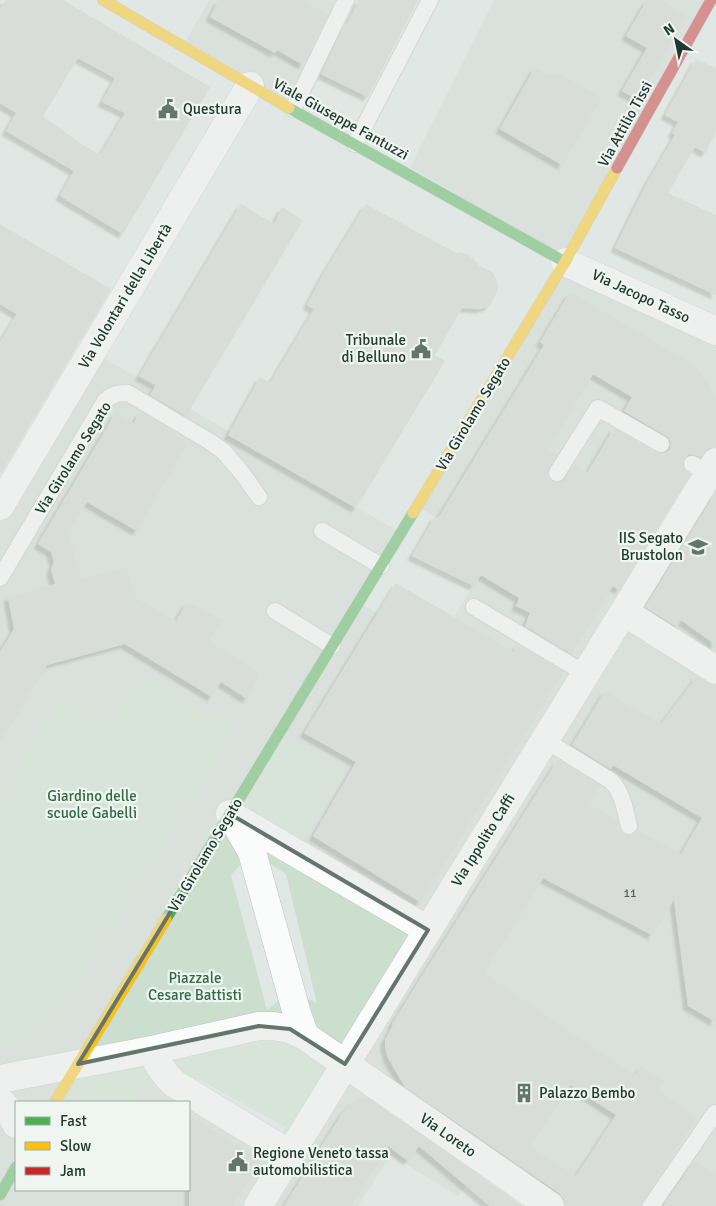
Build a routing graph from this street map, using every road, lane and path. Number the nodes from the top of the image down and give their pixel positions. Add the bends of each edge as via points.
1 (103, 0) edge
2 (346, 0) edge
3 (430, 0) edge
4 (711, 0) edge
5 (250, 86) junction
6 (293, 109) junction
7 (355, 144) junction
8 (565, 262) junction
9 (716, 331) edge
10 (661, 444) dead end
11 (706, 467) edge
12 (558, 473) dead end
13 (259, 498) dead end
14 (0, 506) edge
15 (322, 531) dead end
16 (381, 566) junction
17 (0, 578) edge
18 (474, 607) dead end
19 (275, 611) dead end
20 (624, 612) junction
21 (332, 646) junction
22 (716, 670) edge
23 (586, 674) junction
24 (545, 740) junction
25 (230, 814) junction
26 (629, 826) dead end
27 (428, 930) junction
28 (305, 1036) junction
29 (152, 1050) junction
30 (78, 1064) junction
31 (345, 1064) junction
32 (0, 1079) edge
33 (0, 1101) edge
34 (56, 1101) edge
35 (715, 1113) dead end
36 (15, 1122) edge
37 (290, 1154) junction
38 (15, 1169) edge
39 (0, 1195) edge
40 (258, 1206) edge
41 (550, 1206) edge
42 (651, 1206) edge

1 - 5 main road, Viale Giuseppe Fantuzzi
2 - 6 lane
3 - 7 lane
4 - 8 main road, Via Attilio Tissi
5 - 6 main road, Viale Giuseppe Fantuzzi
5 - 14 street, Via Volontari della Libertà
6 - 7 main road, Viale Giuseppe Fantuzzi
7 - 8 main road, Viale Giuseppe Fantuzzi
8 - 9 street, Via Jacopo Tasso
8 - 16 main road, Via Girolamo Segato
10 - 12 lane via 598,408
11 - 20 street, Via Ippolito Caffi
13 - 17 lane, Via Girolamo Segato via 234,462 212,443 128,393 112,395
15 - 16 lane
16 - 21 main road, Via Girolamo Segato
18 - 23 lane
19 - 21 lane
20 - 22 street
20 - 23 street, Via Ippolito Caffi
21 - 25 main road, Via Girolamo Segato
23 - 24 street, Via Ippolito Caffi
24 - 26 lane via 617,787
24 - 27 street, Via Ippolito Caffi
25 - 27 street
25 - 28 street via 252,852
25 - 30 main road, Via Girolamo Segato
27 - 31 street, Via Ippolito Caffi
28 - 29 street via 290,1029 259,1026
28 - 31 street
29 - 30 street
29 - 37 street via 161,1070 175,1084
30 - 32 street
30 - 34 main road, Via Girolamo Segato
31 - 37 street, Via Ippolito Caffi
31 - 41 street, Via Loreto
33 - 36 street
35 - 42 lane
37 - 40 street, Via Ippolito Caffi
38 - 39 main road

